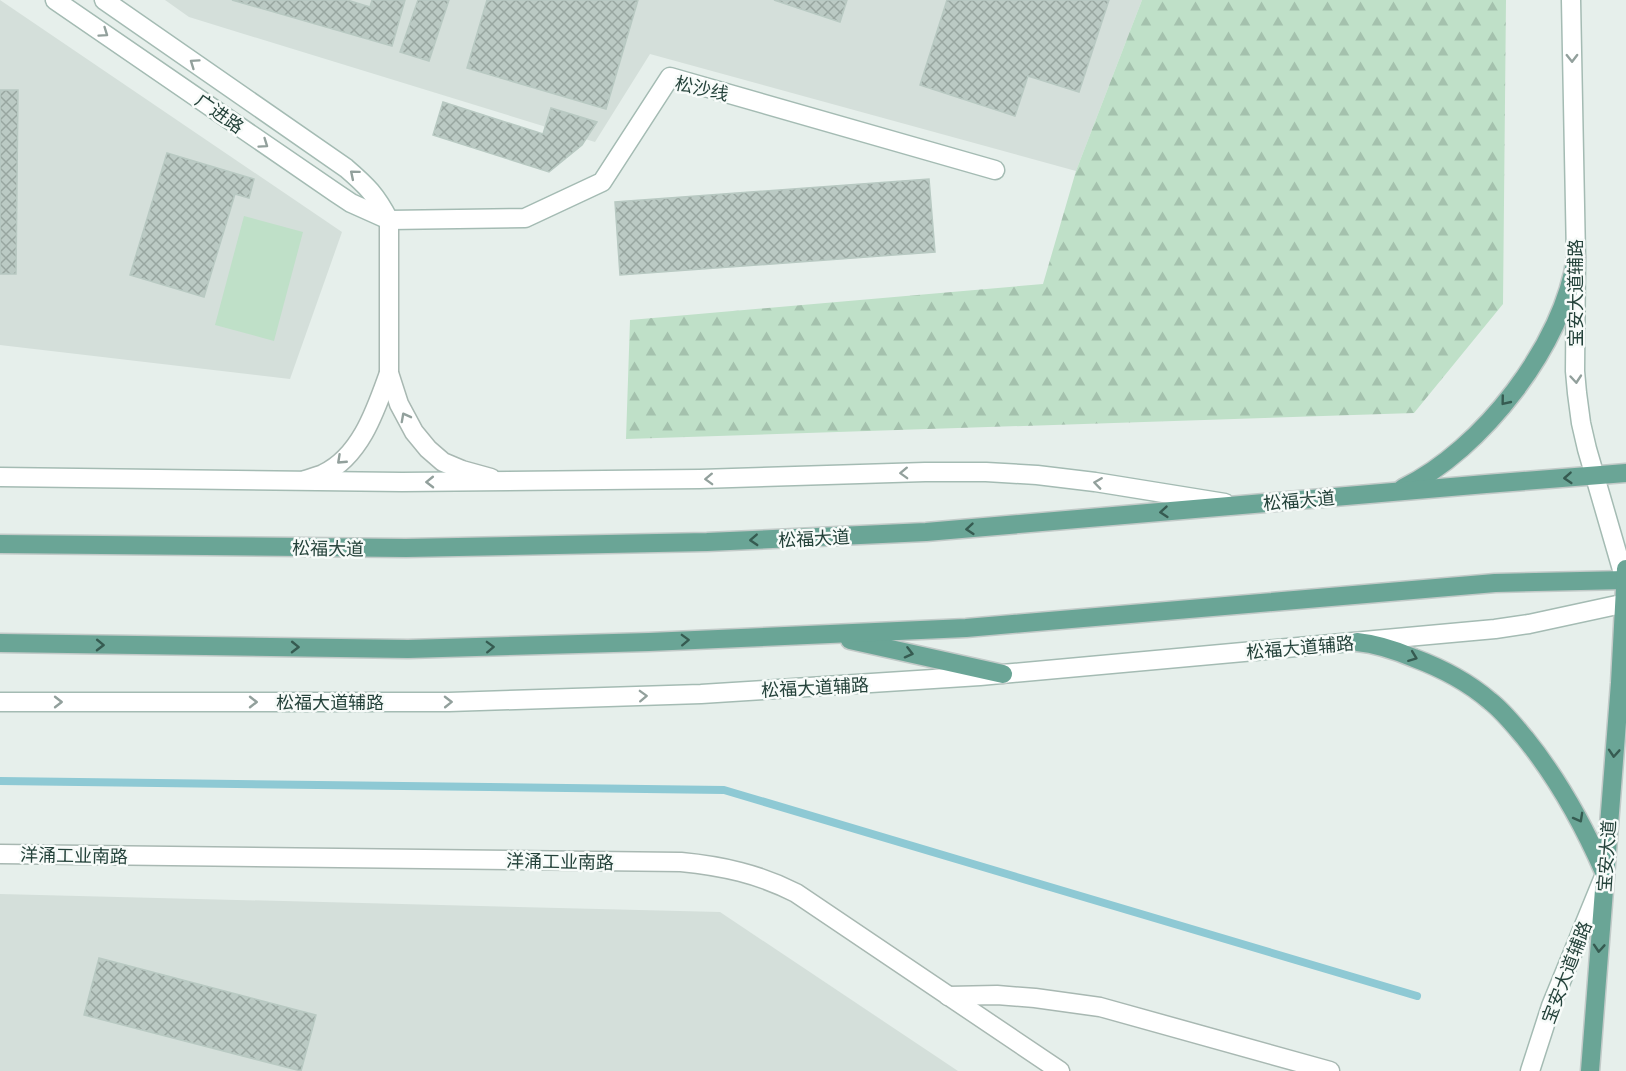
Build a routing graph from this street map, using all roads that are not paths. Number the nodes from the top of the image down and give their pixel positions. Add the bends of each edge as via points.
1 (56, 0) edge
2 (104, 0) edge
3 (1571, 0) edge
4 (995, 170) dead end
5 (388, 220) junction
6 (1576, 257) junction
7 (388, 373) junction
8 (1626, 473) edge
9 (1595, 476) junction
10 (0, 477) edge
11 (303, 481) junction
12 (502, 481) junction
13 (1395, 492) junction
14 (1239, 506) junction
15 (0, 544) edge
16 (1626, 569) edge
17 (1626, 580) edge
18 (1625, 603) edge
19 (810, 635) junction
20 (1357, 642) junction
21 (0, 643) edge
22 (1003, 674) junction
23 (0, 702) edge
24 (0, 854) edge
25 (1605, 875) junction
26 (948, 996) junction
27 (1530, 1070) edge
28 (1060, 1071) edge
29 (1330, 1071) edge
30 (1590, 1071) edge

1 -> 5 main road, 广进路 via 336,193
5 -> 2 main road, 广进路 via 379,201 346,168
3 -> 6 main road, 宝安大道辅路
4 - 5 main road, 松沙线 via 670,77 602,182 525,218
5 - 7 main road, 广进路
6 -> 9 main road, 宝安大道辅路 via 1575,370 1581,423
6 -> 13 main road via 1561,312 1521,381 1467,442 1421,479
7 -> 11 main road via 378,403 355,446 324,473
12 -> 7 main road via 443,462 428,449 399,404
8 - 9 main road, 松福大道
9 -> 13 main road, 松福大道
9 - 17 main road, 宝安大道辅路
10 - 11 main road
12 -> 11 main road
14 -> 12 main road via 1095,482 986,472
13 - 14 main road, 松福大道
14 -> 15 main road, 松福大道 via 926,532 707,542 417,548
16 - 17 main road, 宝安大道
17 - 18 main road, 宝安大道
17 - 19 main road via 1495,583 966,628
18 - 20 main road, 松福大道辅路 via 1495,629
18 -> 25 main road, 宝安大道
21 -> 19 main road via 408,649
19 -> 22 main road via 860,641
20 - 22 main road, 松福大道辅路
20 -> 25 main road via 1385,647 1430,664 1492,702 1554,777 1583,825
23 -> 22 main road, 松福大道辅路 via 585,699
24 - 26 main road, 洋涌工业南路 via 710,865 752,874 796,893
25 - 27 main road, 宝安大道辅路 via 1551,1006
25 -> 30 main road, 宝安大道
26 - 28 main road, 洋涌工业南路
26 - 29 main road via 1035,998 1100,1007

